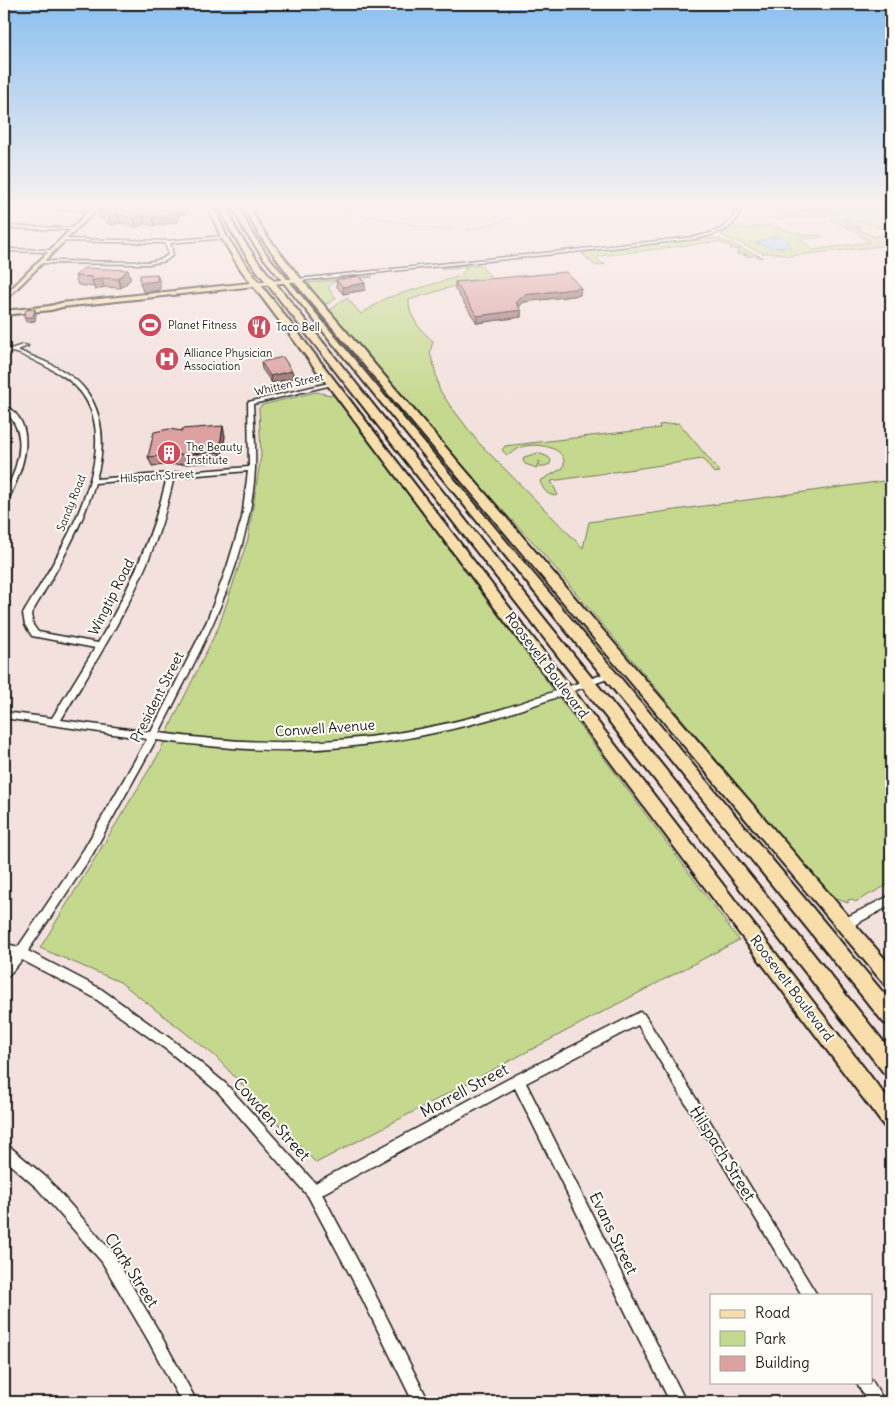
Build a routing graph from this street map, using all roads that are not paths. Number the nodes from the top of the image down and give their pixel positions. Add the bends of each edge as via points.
1 (30, 273) edge
2 (249, 273) edge
3 (264, 273) edge
4 (278, 273) edge
5 (292, 273) edge
6 (367, 273) edge
7 (298, 280) junction
8 (286, 282) junction
9 (272, 283) junction
10 (257, 284) junction
11 (4, 299) edge
12 (61, 305) junction
13 (4, 309) edge
14 (4, 313) edge
15 (346, 337) junction
16 (25, 346) dead end
17 (11, 350) junction
18 (4, 353) edge
19 (354, 365) junction
20 (333, 384) junction
21 (250, 403) joint
22 (4, 407) edge
23 (427, 453) junction
24 (252, 469) junction
25 (171, 476) junction
26 (93, 481) junction
27 (470, 483) junction
28 (4, 502) edge
29 (468, 531) junction
30 (494, 596) junction
31 (99, 646) junction
32 (610, 675) junction
33 (588, 682) junction
34 (565, 690) junction
35 (4, 715) edge
36 (55, 722) junction
37 (153, 736) junction
38 (891, 900) edge
39 (845, 924) junction
40 (4, 948) edge
41 (20, 953) junction
42 (4, 972) edge
43 (891, 978) edge
44 (891, 1016) edge
45 (633, 1021) joint
46 (891, 1066) edge
47 (518, 1080) junction
48 (891, 1119) edge
49 (4, 1151) edge
50 (313, 1191) junction
51 (809, 1294) edge
52 (865, 1384) edge
53 (190, 1402) edge
54 (421, 1402) edge
55 (678, 1402) edge
56 (877, 1402) edge

1 - 11 main road
2 - 10 highway, Roosevelt Boulevard
3 - 9 highway, Roosevelt Boulevard
4 - 8 highway
5 - 7 highway
6 - 7 street
7 - 8 main road
7 - 15 highway
8 - 9 main road
8 - 19 highway
9 - 10 main road
9 - 29 highway, Roosevelt Boulevard
10 - 12 main road
10 - 20 highway, Roosevelt Boulevard
12 - 13 main road
12 - 14 main road
15 - 19 highway
15 - 27 highway
16 - 17 street
17 - 18 street
17 - 26 street, Sandy Road via 63,374 79,386 93,405 101,436 100,458
19 - 23 highway
20 - 21 street, Whitten Street
20 - 30 highway, Roosevelt Boulevard
21 - 24 street, President Street
22 - 28 street via 19,423 22,443 19,466
23 - 27 highway
23 - 32 highway
24 - 25 street, Hilspach Street
24 - 37 street, President Street via 245,518 231,567 211,620
25 - 26 street, Hilspach Street
25 - 31 street, Wingtip Road via 158,525 131,590
26 - 31 street, Sandy Road via 62,552 27,614 28,625 35,634
27 - 39 highway
29 - 30 highway
29 - 33 highway, Roosevelt Boulevard
30 - 34 highway, Roosevelt Boulevard
31 - 36 street, Wingtip Road
32 - 33 street, Conwell Avenue
32 - 44 highway
33 - 34 street, Conwell Avenue
33 - 46 highway, Roosevelt Boulevard
34 - 37 street, Conwell Avenue via 472,720 365,740 294,746
34 - 48 highway, Roosevelt Boulevard
35 - 36 street, Conwell Avenue
36 - 37 street, Conwell Avenue
37 - 41 street, President Street via 88,852
38 - 39 street
39 - 43 highway
40 - 41 street, Cowden Street
41 - 42 street, President Street
41 - 50 street, Cowden Street via 97,993 171,1046 222,1088
45 - 47 street, Morrell Street
45 - 51 street, Hilspach Street via 640,1018
47 - 50 street, Morrell Street
47 - 55 street, Evans Street
49 - 53 street, Clark Street via 42,1183 107,1257
50 - 54 street, Cowden Street via 364,1285
52 - 56 street

